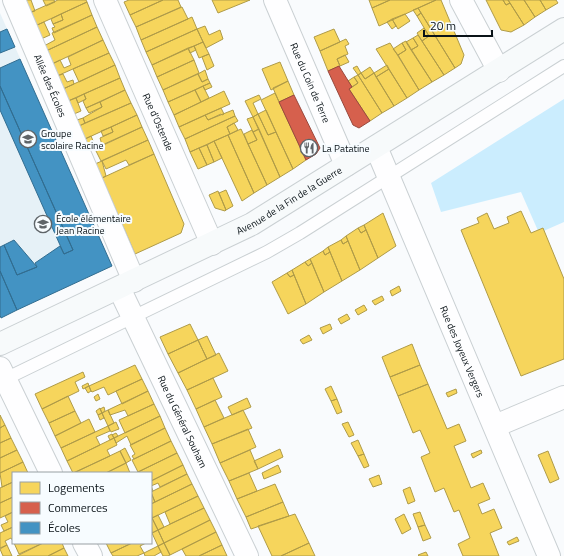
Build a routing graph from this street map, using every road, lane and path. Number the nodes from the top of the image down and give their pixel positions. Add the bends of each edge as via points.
1 (14, 0) edge
2 (105, 0) edge
3 (275, 0) edge
4 (461, 0) edge
5 (564, 29) edge
6 (564, 66) edge
7 (499, 71) junction
8 (376, 147) junction
9 (346, 165) junction
10 (389, 176) junction
11 (212, 244) junction
12 (126, 285) junction
13 (133, 318) junction
14 (0, 344) edge
15 (2, 376) edge
16 (564, 397) edge
17 (495, 426) junction
18 (50, 472) edge
19 (84, 544) edge
20 (90, 556) edge
21 (247, 556) edge
22 (549, 556) edge

1 - 12 street, Allée des Écoles
2 - 11 street, Rue d'Ostende
3 - 9 street, Rue du Coin de Terre
4 - 7 street
5 - 7 main road, Avenue de la Fin de la Guerre
6 - 10 lane
7 - 8 main road, Avenue de la Fin de la Guerre
8 - 9 main road, Avenue de la Fin de la Guerre
8 - 10 street, Rue des Joyeux Vergers
9 - 11 main road, Avenue de la Fin de la Guerre via 252,224
10 - 13 lane via 266,252
10 - 17 street, Rue des Joyeux Vergers
11 - 12 main road, Avenue de la Fin de la Guerre
12 - 13 street, Rue du Général Souham
12 - 14 main road, Avenue de la Fin de la Guerre
13 - 15 lane
13 - 21 street, Rue du Général Souham
15 - 18 street
16 - 17 street
17 - 22 street, Rue des Joyeux Vergers
19 - 20 street

